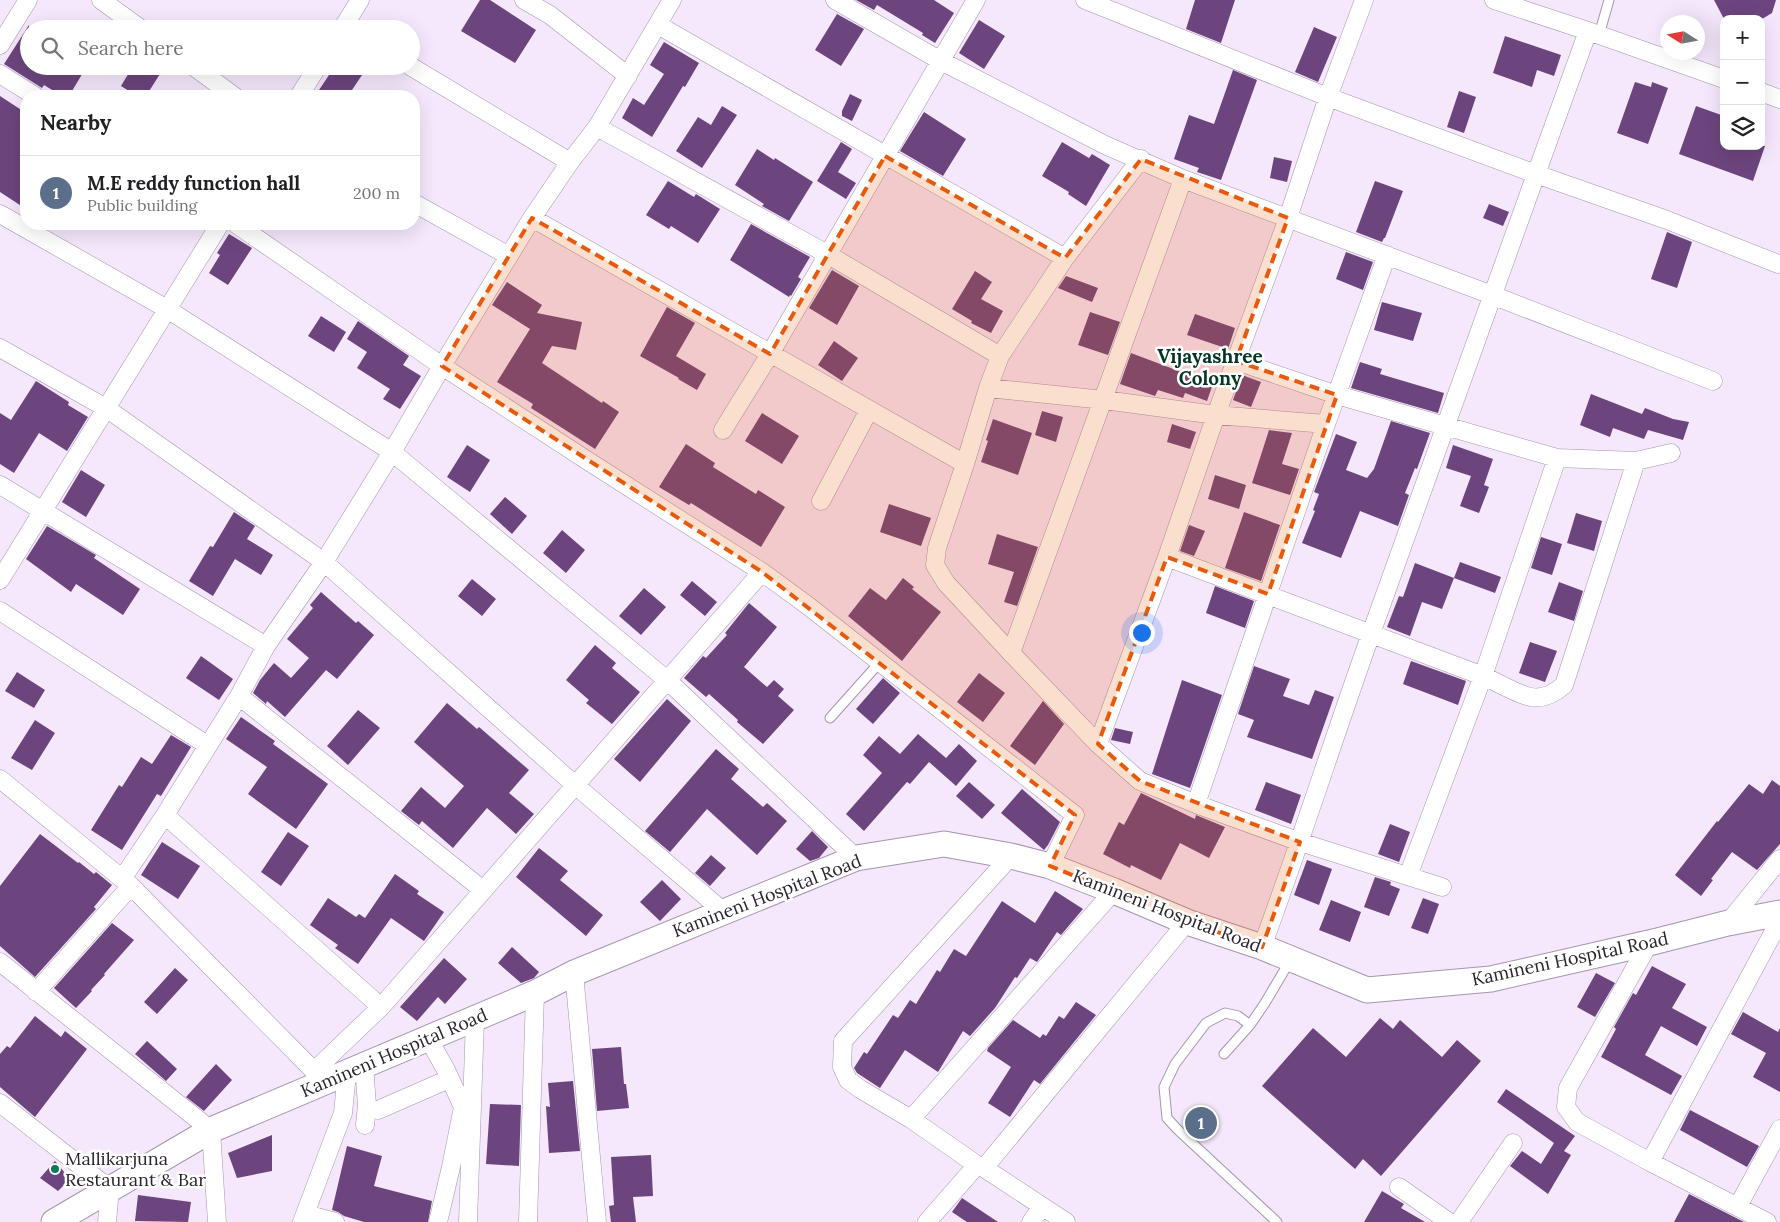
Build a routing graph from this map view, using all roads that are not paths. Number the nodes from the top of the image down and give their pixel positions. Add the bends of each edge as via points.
1 (28, 0) edge
2 (100, 0) edge
3 (360, 0) edge
4 (524, 0) edge
5 (672, 0) edge
6 (835, 0) edge
7 (976, 0) edge
8 (1085, 0) edge
9 (1364, 0) edge
10 (1494, 0) edge
11 (1609, 0) edge
12 (128, 20) edge
13 (349, 20) edge
14 (658, 25) junction
15 (1593, 33) junction
16 (0, 45) edge
17 (941, 61) junction
18 (420, 72) edge
19 (0, 74) edge
20 (205, 75) edge
21 (312, 75) edge
22 (628, 76) junction
23 (1720, 78) edge
24 (25, 90) edge
25 (226, 90) edge
26 (303, 90) edge
27 (1765, 93) edge
28 (1328, 97) junction
29 (1780, 99) edge
30 (598, 127) junction
31 (885, 156) junction
32 (1141, 160) junction
33 (570, 162) junction
34 (1536, 174) junction
35 (1183, 179) junction
36 (420, 206) edge
37 (0, 214) edge
38 (532, 218) junction
39 (1288, 218) junction
40 (20, 225) edge
41 (28, 230) edge
42 (216, 230) edge
43 (245, 230) edge
44 (827, 254) junction
45 (1387, 255) junction
46 (509, 256) junction
47 (1065, 258) junction
48 (1778, 264) dead end
49 (1492, 295) junction
50 (167, 309) junction
51 (0, 348) edge
52 (770, 354) junction
53 (1000, 356) junction
54 (1236, 361) junction
55 (442, 366) junction
56 (1712, 381) dead end
57 (988, 388) junction
58 (1337, 396) junction
59 (1104, 400) junction
60 (106, 408) junction
61 (869, 410) junction
62 (1216, 415) junction
63 (1326, 424) junction
64 (1444, 426) junction
65 (723, 430) dead end
66 (392, 452) junction
67 (1671, 453) dead end
68 (1557, 458) junction
69 (1636, 461) junction
70 (965, 464) junction
71 (0, 485) edge
72 (821, 501) dead end
73 (42, 512) junction
74 (1167, 557) junction
75 (324, 562) junction
76 (762, 572) junction
77 (0, 580) edge
78 (1268, 594) junction
79 (0, 611) edge
80 (1371, 634) junction
81 (266, 646) junction
82 (1011, 653) junction
83 (880, 662) junction
84 (1484, 676) junction
85 (667, 680) junction
86 (239, 696) junction
87 (830, 718) dead end
88 (1098, 744) junction
89 (207, 745) junction
90 (0, 779) edge
91 (575, 785) junction
92 (1196, 804) junction
93 (165, 815) junction
94 (1300, 842) junction
95 (1011, 856) junction
96 (856, 858) junction
97 (1780, 859) edge
98 (1050, 866) junction
99 (1408, 876) junction
100 (127, 882) junction
101 (1442, 887) dead end
102 (483, 890) junction
103 (1114, 891) junction
104 (724, 912) junction
105 (1780, 912) edge
106 (1780, 920) edge
107 (1188, 922) junction
108 (1728, 923) junction
109 (1649, 943) junction
110 (1262, 947) junction
111 (1291, 959) junction
112 (0, 962) edge
113 (574, 974) junction
114 (36, 992) junction
115 (535, 993) junction
116 (381, 1007) junction
117 (474, 1019) junction
118 (1250, 1025) junction
119 (428, 1038) junction
120 (1224, 1054) dead end
121 (356, 1070) junction
122 (317, 1078) junction
123 (450, 1079) junction
124 (0, 1103) edge
125 (378, 1110) dead end
126 (911, 1119) junction
127 (365, 1125) dead end
128 (1780, 1128) edge
129 (211, 1130) junction
130 (1513, 1143) dead end
131 (1650, 1162) junction
132 (981, 1166) junction
133 (1399, 1187) dead end
134 (110, 1188) junction
135 (1738, 1206) junction
136 (1042, 1207) junction
137 (304, 1218) edge
138 (54, 1222) edge
139 (107, 1222) edge
140 (217, 1222) edge
141 (335, 1222) edge
142 (438, 1222) edge
143 (468, 1222) edge
144 (528, 1222) edge
145 (596, 1222) edge
146 (927, 1222) edge
147 (1031, 1222) edge
148 (1066, 1222) edge
149 (1278, 1222) edge
150 (1449, 1222) edge
151 (1459, 1222) edge
152 (1767, 1222) edge

1 - 16 street
2 - 12 street
3 - 13 street
4 - 22 street
5 - 14 street
6 - 17 street
7 - 17 street
8 - 28 street
9 - 28 street
10 - 15 street
11 - 15 lane
14 - 22 street
14 - 31 street
15 - 23 street
15 - 34 street
17 - 31 street
17 - 32 street via 1105,145
18 - 33 street
19 - 24 street
20 - 25 street
21 - 26 street
22 - 30 street
27 - 29 street
28 - 34 street
28 - 39 street
30 - 33 street
30 - 44 street
31 - 44 street
31 - 47 street
32 - 35 street
32 - 47 street
33 - 38 street
34 - 48 street via 1667,220
34 - 49 street
35 - 39 street
35 - 59 street
36 - 46 street
37 - 40 street
38 - 46 street
38 - 52 street
39 - 45 street
39 - 54 street
41 - 50 street
42 - 50 street
43 - 55 street
44 - 52 street
44 - 53 street
45 - 49 street
45 - 58 street
46 - 55 street
47 - 53 street
49 - 56 street
49 - 64 street
50 - 60 street
50 - 66 street
51 - 60 street
52 - 61 street
52 - 65 street
53 - 57 street
54 - 58 street
54 - 62 street
55 - 66 street
55 - 76 street
57 - 59 street
57 - 70 street
58 - 63 street
58 - 64 street
59 - 62 street
59 - 82 street
60 - 73 street
60 - 75 street
61 - 70 street
61 - 72 street
62 - 63 street
62 - 74 street
63 - 78 street
64 - 68 street
64 - 80 street
66 - 75 street
66 - 85 street
67 - 69 street
68 - 69 street
68 - 84 street
69 - 84 street via 1564,685 1546,696 1531,697
70 - 82 street via 937,548 936,565 946,583
71 - 73 street
73 - 77 street
73 - 81 street
74 - 78 street
74 - 88 street
75 - 81 street
75 - 91 street
76 - 83 street
76 - 85 street
78 - 80 street
78 - 92 street
79 - 89 street
80 - 84 street
80 - 94 street
81 - 86 street
82 - 88 street
83 - 87 lane
83 - 98 street via 1075,815
84 - 99 street
85 - 91 street
85 - 96 street
86 - 89 street
86 - 102 street
88 - 92 street via 1140,780
89 - 93 street
90 - 100 street
91 - 102 street
91 - 104 street
92 - 94 street
93 - 100 street
93 - 116 street
94 - 99 street
94 - 110 street
95 - 96 street, Kamineni Hospital Road via 944,844
95 - 98 street, Kamineni Hospital Road
95 - 126 street via 843,1041 842,1067 848,1080
96 - 104 street, Kamineni Hospital Road
97 - 108 street
98 - 103 street, Kamineni Hospital Road
99 - 101 street
100 - 114 street
100 - 122 street
102 - 116 street
103 - 107 street, Kamineni Hospital Road
103 - 126 street
104 - 113 street, Kamineni Hospital Road
105 - 108 street, Kamineni Hospital Road
106 - 131 street
107 - 110 street, Kamineni Hospital Road
107 - 132 street
108 - 109 street, Kamineni Hospital Road
109 - 111 street, Kamineni Hospital Road via 1491,979 1367,990
109 - 131 street via 1568,1088 1566,1107 1577,1122
110 - 111 street, Kamineni Hospital Road
111 - 118 lane
112 - 114 street
113 - 115 street, Kamineni Hospital Road
113 - 145 street
114 - 129 street
115 - 117 street, Kamineni Hospital Road
115 - 144 street
116 - 122 street
117 - 119 street, Kamineni Hospital Road
117 - 143 street
118 - 120 lane
118 - 149 lane via 1238,1016 1225,1013 1206,1023 1175,1064 1164,1087 1167,1118
119 - 121 street, Kamineni Hospital Road
119 - 123 street
121 - 122 street, Kamineni Hospital Road
121 - 127 street via 367,1105
121 - 137 street
122 - 129 street, Kamineni Hospital Road
123 - 125 street
123 - 142 street via 463,1107
124 - 134 street
126 - 132 street
128 - 135 street
129 - 134 street, Kamineni Hospital Road
129 - 140 street
130 - 151 street
131 - 135 street
132 - 136 street
132 - 146 street
133 - 150 street
134 - 138 street, Kamineni Hospital Road
134 - 139 street
135 - 152 street
136 - 147 street
136 - 148 street
137 - 141 street

